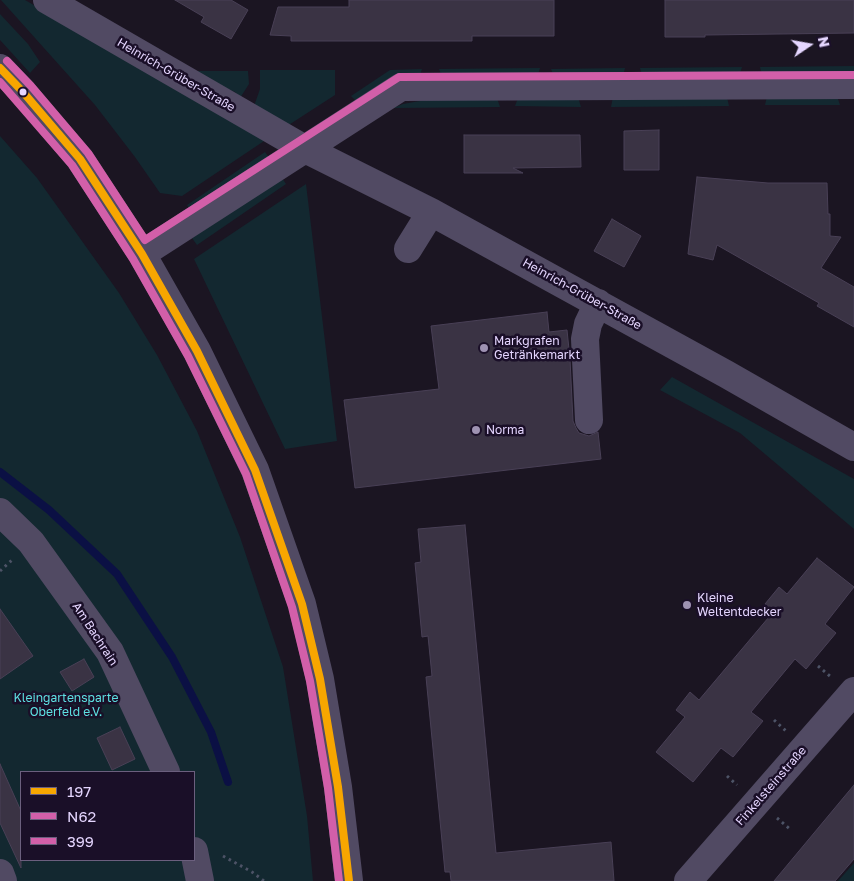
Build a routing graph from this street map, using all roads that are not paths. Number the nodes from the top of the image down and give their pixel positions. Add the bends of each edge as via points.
1 (48, 0) edge
2 (0, 68) edge
3 (854, 85) edge
4 (305, 149) junction
5 (430, 212) junction
6 (408, 249) dead end
7 (142, 254) junction
8 (598, 303) junction
9 (589, 420) dead end
10 (854, 447) edge
11 (0, 512) edge
12 (854, 691) edge
13 (166, 771) edge
14 (206, 852) edge
15 (0, 873) edge
16 (3, 881) edge
17 (200, 881) edge
18 (349, 881) edge
19 (688, 881) edge

1 - 4 street, Heinrich-Grüber-Straße
2 - 7 street via 80,159
3 - 4 street via 401,88
4 - 5 street, Heinrich-Grüber-Straße
4 - 7 street
5 - 6 street
5 - 8 street, Heinrich-Grüber-Straße
7 - 18 street via 197,351 255,470 302,604 320,679
8 - 9 street via 585,340
8 - 10 street, Heinrich-Grüber-Straße
11 - 13 street, Am Bachrain via 32,542 110,652
12 - 19 street, Finkelsteinstraße
14 - 17 street
15 - 16 street

